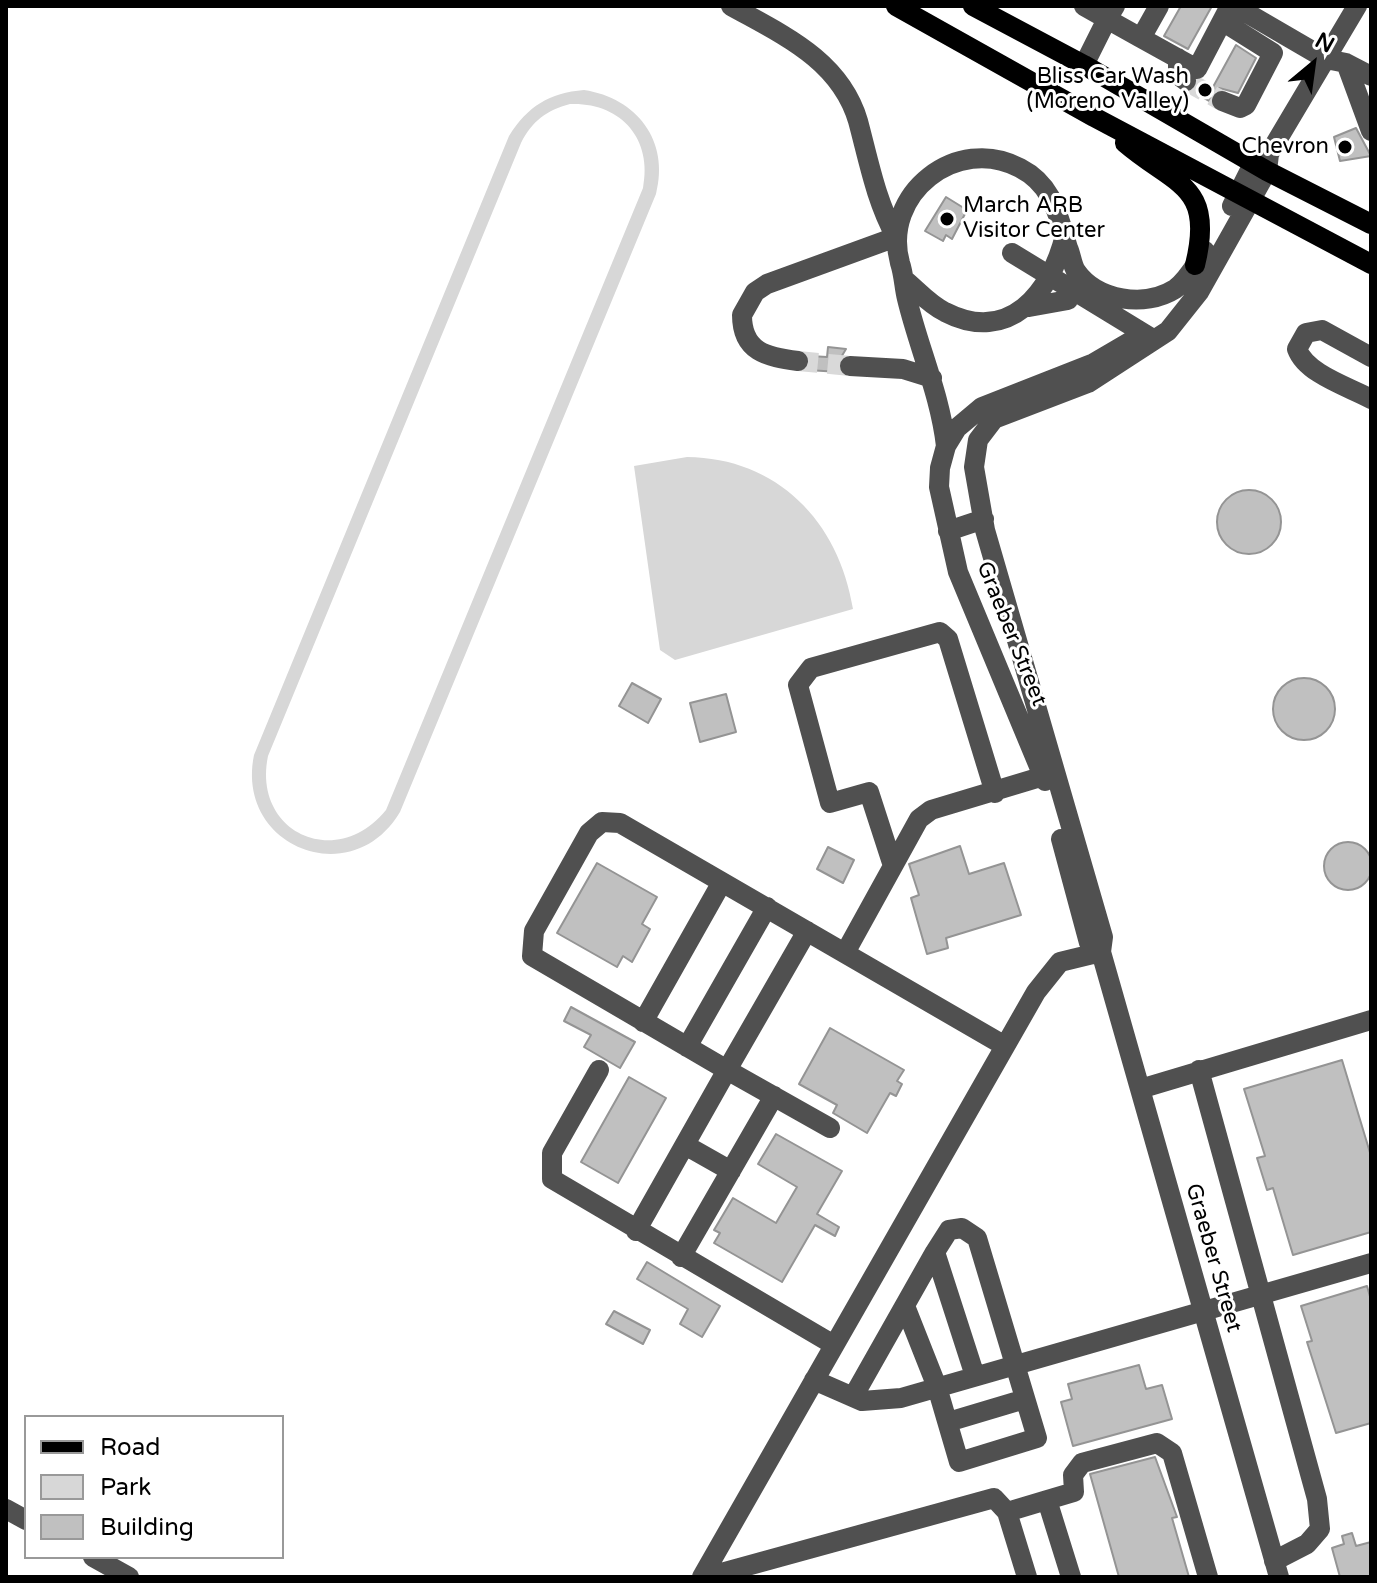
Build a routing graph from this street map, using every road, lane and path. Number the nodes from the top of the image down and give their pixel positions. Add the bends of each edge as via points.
1 (731, 6) edge
2 (896, 6) edge
3 (973, 6) edge
4 (1084, 6) edge
5 (1159, 6) edge
6 (1357, 6) edge
7 (1229, 11) edge
8 (1111, 13) edge
9 (1141, 38) junction
10 (1178, 58) junction
11 (1326, 59) junction
12 (1346, 63) junction
13 (1084, 65) junction
14 (1371, 76) edge
15 (1186, 81) tunnel mouth
16 (1222, 101) tunnel mouth
17 (1094, 117) junction
18 (1371, 131) edge
19 (1263, 163) junction
20 (1244, 198) junction
21 (1371, 224) edge
22 (1065, 235) junction
23 (896, 237) junction
24 (1010, 257) dead end
25 (1371, 264) edge
26 (1195, 265) junction
27 (1047, 280) junction
28 (906, 281) junction
29 (1074, 297) junction
30 (1114, 297) junction
31 (1029, 307) junction
32 (1146, 342) junction
33 (1371, 357) edge
34 (798, 361) tunnel mouth
35 (850, 366) tunnel mouth
36 (932, 378) junction
37 (1371, 399) edge
38 (946, 446) junction
39 (984, 519) junction
40 (948, 531) junction
41 (1044, 776) junction
42 (995, 793) junction
43 (893, 866) junction
44 (722, 882) junction
45 (767, 907) junction
46 (807, 931) junction
47 (1101, 952) junction
48 (845, 953) junction
49 (1371, 1020) edge
50 (643, 1022) junction
51 (1005, 1046) junction
52 (687, 1047) junction
53 (599, 1070) dead end
54 (727, 1070) junction
55 (1199, 1070) junction
56 (1140, 1089) junction
57 (774, 1096) junction
58 (830, 1128) dead end
59 (685, 1145) junction
60 (731, 1171) junction
61 (636, 1231) junction
62 (935, 1252) junction
63 (681, 1257) junction
64 (1371, 1263) edge
65 (1258, 1295) junction
66 (905, 1306) junction
67 (1203, 1310) junction
68 (834, 1345) junction
69 (1015, 1365) junction
70 (975, 1376) junction
71 (814, 1380) junction
72 (937, 1387) junction
73 (853, 1397) junction
74 (1025, 1399) junction
75 (948, 1422) junction
76 (1047, 1500) junction
77 (6, 1509) edge
78 (1007, 1512) junction
79 (24, 1519) edge
80 (97, 1559) edge
81 (1277, 1569) edge
82 (129, 1577) edge
83 (705, 1577) edge
84 (1027, 1577) edge
85 (1071, 1577) edge
86 (1208, 1577) edge

1 - 23 street via 808,50 844,89 857,117 881,210
2 - 17 main road
3 - 13 main road
4 - 8 street
5 - 9 street
6 - 11 street
7 - 10 street via 1197,69
7 - 11 street
7 - 16 street via 1273,53 1246,105
8 - 9 street
8 - 13 street
9 - 10 street
10 - 15 street via 1178,75
11 - 12 street
11 - 19 street
12 - 14 street
12 - 18 street
13 - 19 main road
17 - 20 main road
17 - 26 main road via 1189,190 1202,232
19 - 20 street
19 - 21 main road
20 - 25 main road
20 - 26 street
20 - 32 street via 1199,292
22 - 23 street via 1058,210 1037,179 1012,164 984,157 945,165 930,175 907,201
22 - 27 street
22 - 30 street via 1076,270
23 - 28 street
23 - 34 street via 755,292 742,315 747,340 766,357
24 - 27 street
26 - 30 street via 1183,282 1164,294
27 - 29 street
27 - 31 street
28 - 31 street via 944,312 974,322
28 - 36 street
29 - 30 street
29 - 31 street
29 - 32 street
32 - 38 street via 982,407 957,428
32 - 39 street, Graeber Street via 1088,383 994,419 978,440 974,467
33 - 37 street via 1322,330 1306,333 1297,349 1315,369
35 - 36 street via 903,369
36 - 38 street
38 - 40 street, Graeber Street via 939,487
39 - 40 street
39 - 47 street, Graeber Street via 1103,937
40 - 41 street, Graeber Street via 958,572
41 - 42 street
41 - 47 street, Graeber Street via 1089,943
42 - 43 street via 931,810 919,819
42 - 43 street via 948,639 940,632 811,668 798,685 830,803 869,792
43 - 48 street
44 - 45 street
44 - 50 street
44 - 50 street via 620,823 602,822 589,833 534,931 532,956
45 - 46 street
45 - 52 street
46 - 48 street
46 - 54 street
47 - 51 street via 1060,962 1048,973
47 - 56 street, Graeber Street
48 - 51 street
49 - 55 street
50 - 52 street
51 - 68 street
52 - 54 street
53 - 61 street via 552,1153 552,1179
54 - 57 street
54 - 59 street
55 - 56 street
55 - 65 street
56 - 67 street, Graeber Street
57 - 58 street
57 - 60 street
59 - 60 street
59 - 61 street
60 - 63 street
61 - 63 street
62 - 66 street
62 - 69 street via 956,1227 977,1238
62 - 70 street
63 - 68 street
64 - 65 street
65 - 67 street
65 - 81 street via 1317,1499 1320,1529
66 - 72 street
66 - 73 street
67 - 69 street
67 - 81 street, Graeber Street
68 - 71 street
69 - 70 street
69 - 74 street
70 - 72 street
71 - 73 street
71 - 83 street
72 - 73 street via 901,1398
72 - 75 street
74 - 75 street
74 - 75 street via 1037,1438 959,1462
76 - 78 street
76 - 85 street
76 - 86 street via 1074,1492 1073,1475 1082,1463 1157,1443 1167,1447
77 - 79 street
78 - 83 street via 994,1498
78 - 84 street
80 - 82 street

